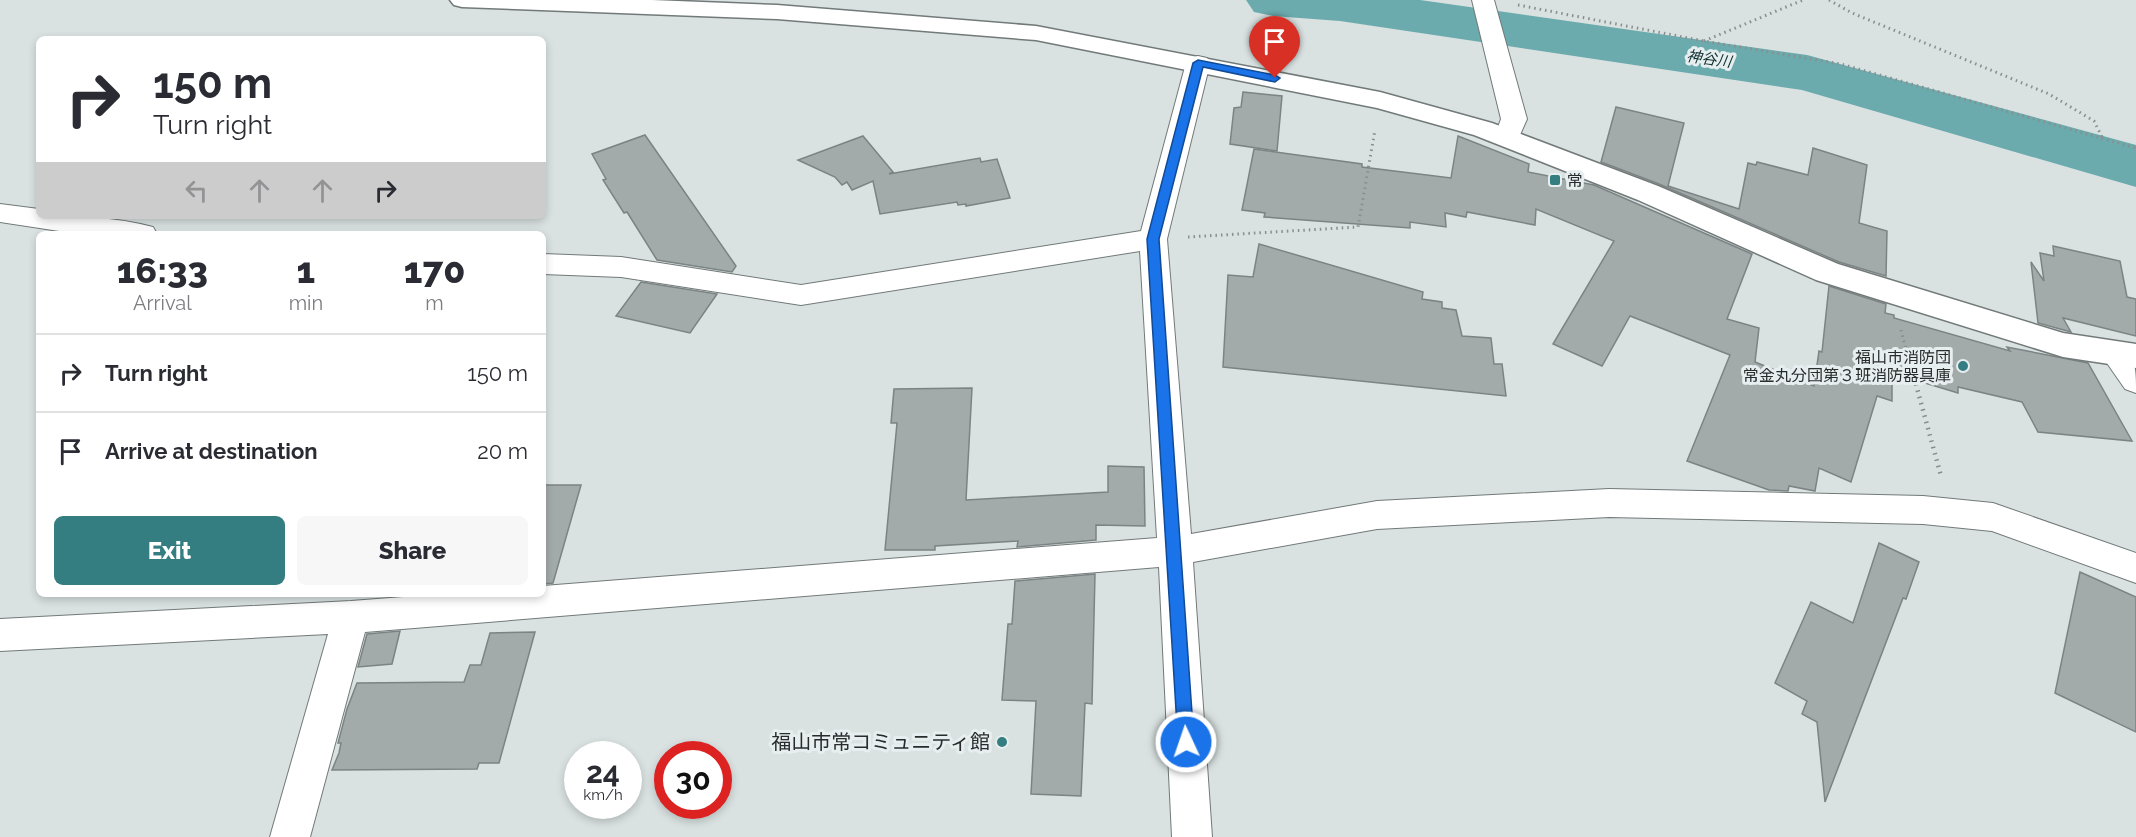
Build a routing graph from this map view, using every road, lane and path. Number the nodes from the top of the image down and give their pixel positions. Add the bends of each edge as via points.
1 (462, 0) edge
2 (1483, 0) edge
3 (1803, 0) edge
4 (1829, 0) edge
5 (1510, 3) dead end
6 (1704, 41) junction
7 (1198, 63) junction
8 (1380, 100) junction
9 (1507, 138) junction
10 (2103, 139) junction
11 (2136, 148) edge
12 (0, 213) edge
13 (36, 218) edge
14 (41, 219) edge
15 (123, 231) edge
16 (1153, 239) junction
17 (546, 264) edge
18 (1891, 292) junction
19 (2126, 354) edge
20 (2136, 381) edge
21 (1951, 513) junction
22 (1175, 551) junction
23 (2136, 568) edge
24 (351, 617) junction
25 (0, 635) edge
26 (290, 837) edge
27 (1192, 837) edge

1 - 7 street via 777,12 1036,33
2 - 9 street via 1514,119
3 - 6 path
4 - 10 path via 2049,94 2094,121
5 - 6 path
6 - 10 path via 1841,64
7 - 8 street
7 - 16 street
8 - 9 street
8 - 16 path via 1358,227
9 - 18 street via 1648,193 1827,272
10 - 11 path
12 - 13 street
14 - 15 street
16 - 17 street via 801,295 621,267
16 - 22 street
18 - 19 street via 2063,345
18 - 21 path
19 - 20 street
21 - 22 street via 1609,503 1377,515
21 - 23 street via 1993,517
22 - 24 street
22 - 27 street
24 - 25 street
24 - 26 street

